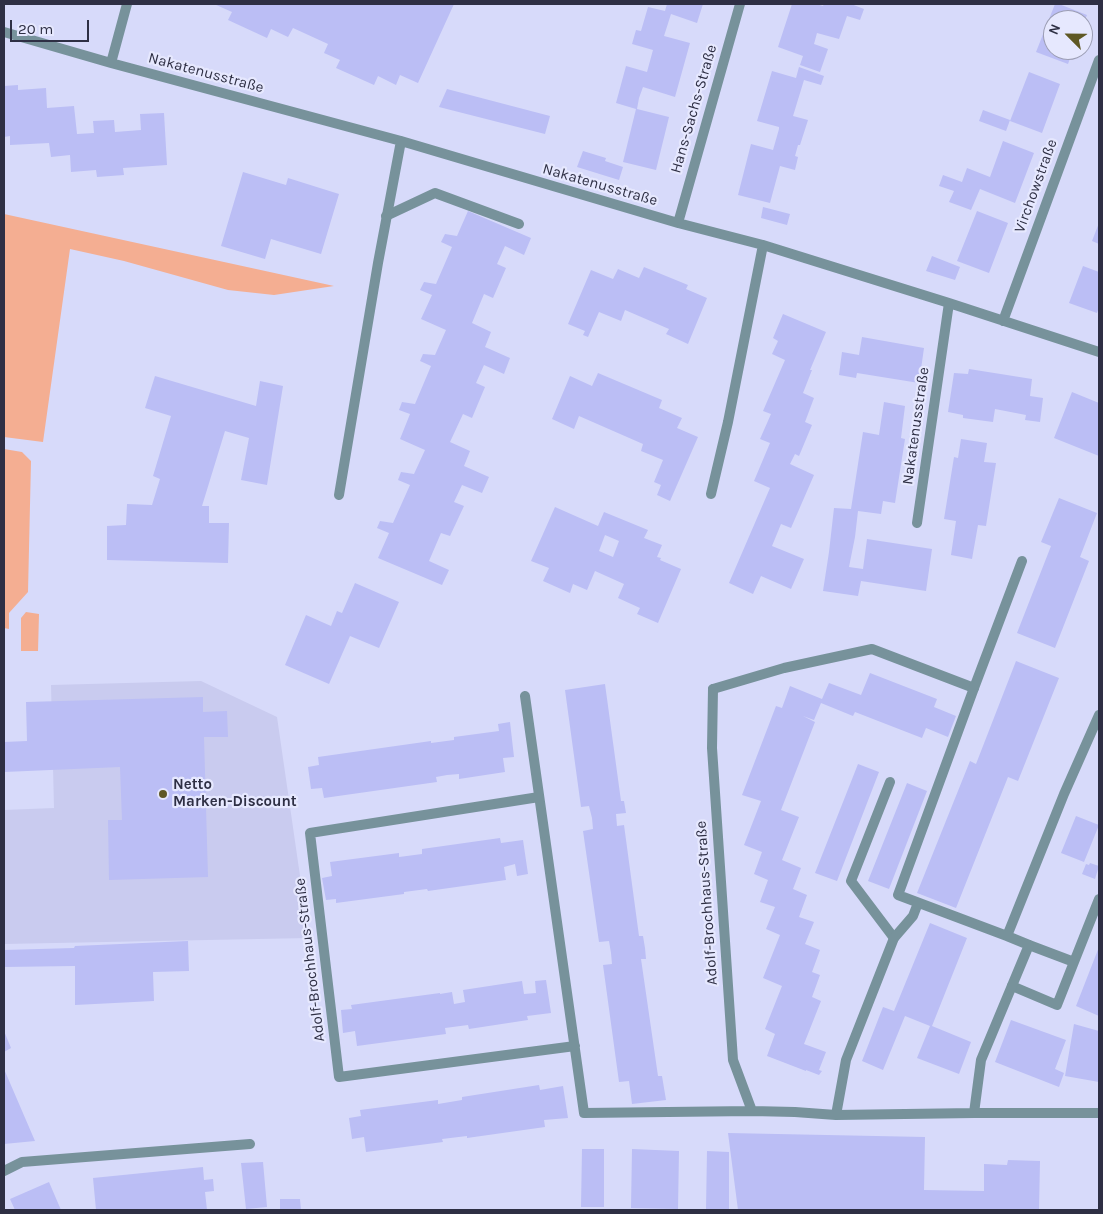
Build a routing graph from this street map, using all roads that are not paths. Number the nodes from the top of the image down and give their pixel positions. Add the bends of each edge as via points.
1 (127, 4) edge
2 (740, 4) edge
3 (4, 32) edge
4 (1099, 60) edge
5 (112, 63) junction
6 (400, 141) junction
7 (386, 216) junction
8 (678, 223) junction
9 (519, 224) dead end
10 (763, 245) junction
11 (949, 303) junction
12 (1003, 321) junction
13 (1099, 352) edge
14 (711, 494) dead end
15 (339, 495) dead end
16 (917, 523) dead end
17 (1022, 561) dead end
18 (974, 688) junction
19 (524, 696) dead end
20 (1099, 715) edge
21 (890, 782) dead end
22 (539, 797) junction
23 (1099, 899) edge
24 (918, 904) junction
25 (1007, 936) junction
26 (894, 938) junction
27 (1030, 945) junction
28 (1074, 962) junction
29 (1012, 986) junction
30 (575, 1046) junction
31 (752, 1111) junction
32 (974, 1113) junction
33 (1099, 1113) edge
34 (836, 1115) junction
35 (250, 1144) dead end
36 (4, 1171) edge

1 - 5 street
2 - 8 street, Hans-Sachs-Straße
3 - 5 street, Nakatenusstraße
4 - 12 street, Virchowstraße
5 - 6 street, Nakatenusstraße
6 - 7 street
6 - 8 street, Nakatenusstraße
7 - 9 street via 435,193
7 - 15 street
8 - 10 street, Nakatenusstraße
10 - 11 street, Nakatenusstraße
10 - 14 street
11 - 12 street, Nakatenusstraße
11 - 16 street, Nakatenusstraße
12 - 13 street, Nakatenusstraße
17 - 18 street
18 - 24 street via 898,895
18 - 31 street, Adolf-Brochhaus-Straße via 872,649 784,668 713,689 712,748 733,1060
19 - 22 street
20 - 25 street
21 - 26 street via 851,880
22 - 30 street
22 - 30 street, Adolf-Brochhaus-Straße via 310,833 339,1077
23 - 28 street
24 - 25 street
24 - 26 street via 913,916
25 - 27 street
26 - 34 street via 846,1060
27 - 28 street
27 - 29 street
28 - 29 street via 1056,1004
29 - 32 street via 980,1060
30 - 31 street via 584,1113
31 - 34 street
32 - 33 street
32 - 34 street
35 - 36 street via 22,1162

